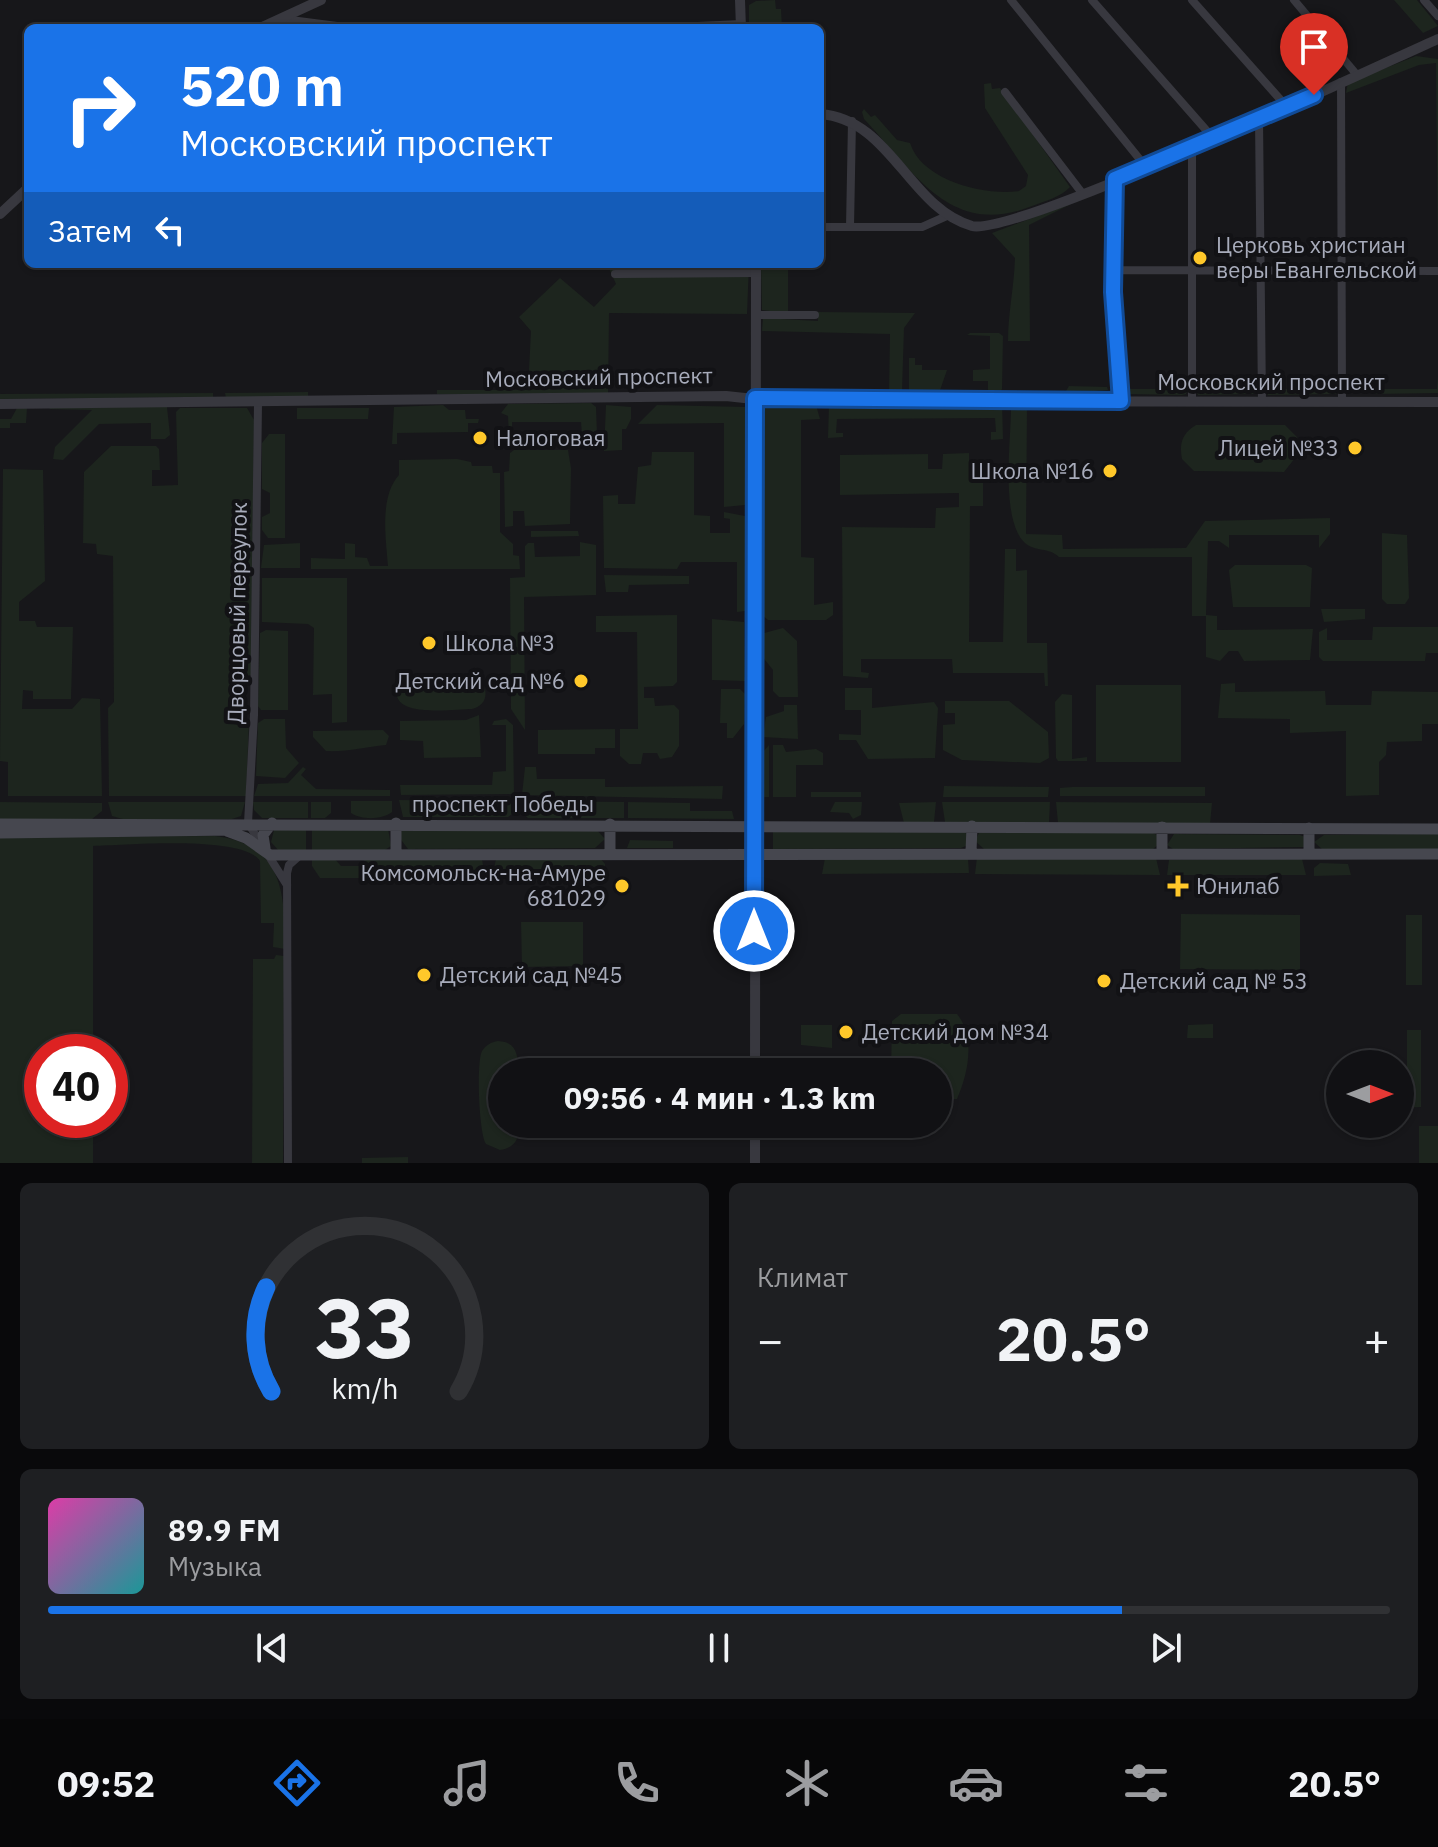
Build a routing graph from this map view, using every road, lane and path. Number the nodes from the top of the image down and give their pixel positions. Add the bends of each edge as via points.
1 (321, 0) edge
2 (740, 0) edge
3 (1011, 0) edge
4 (1092, 0) edge
5 (1192, 0) edge
6 (1294, 0) edge
7 (1424, 0) edge
8 (1438, 16) edge
9 (280, 19) junction
10 (269, 24) edge
11 (321, 24) edge
12 (741, 24) edge
13 (1438, 39) edge
14 (1357, 75) junction
15 (1341, 82) junction
16 (1005, 92) dead end
17 (1287, 107) junction
18 (824, 115) edge
19 (1259, 119) junction
20 (852, 120) junction
21 (1214, 139) junction
22 (1192, 148) junction
23 (1146, 167) junction
24 (1115, 179) junction
25 (24, 192) edge
26 (1082, 193) junction
27 (0, 214) edge
28 (949, 215) junction
29 (824, 227) edge
30 (850, 227) junction
31 (756, 268) edge
32 (1113, 270) junction
33 (1191, 270) junction
34 (1262, 271) junction
35 (1438, 271) edge
36 (1341, 273) junction
37 (615, 274) dead end
38 (755, 315) junction
39 (815, 315) dead end
40 (755, 398) junction
41 (1121, 401) junction
42 (1192, 402) junction
43 (1262, 402) junction
44 (1342, 402) junction
45 (1438, 402) edge
46 (258, 403) junction
47 (0, 404) edge
48 (248, 823) junction
49 (272, 823) junction
50 (396, 823) junction
51 (0, 824) edge
52 (610, 824) junction
53 (754, 824) junction
54 (972, 826) junction
55 (1162, 827) junction
56 (105, 828) junction
57 (1309, 828) junction
58 (1438, 829) edge
59 (227, 831) junction
60 (0, 833) edge
61 (267, 851) junction
62 (971, 852) junction
63 (1162, 853) junction
64 (303, 854) junction
65 (396, 854) junction
66 (610, 854) junction
67 (754, 854) junction
68 (1309, 854) junction
69 (1438, 854) edge
70 (287, 885) junction
71 (755, 1058) edge
72 (755, 1138) edge
73 (288, 1163) edge
74 (755, 1163) edge

1 - 9 street
2 - 12 street
3 - 23 street
4 - 21 street
5 - 17 street
6 - 14 street
7 - 8 street
9 - 10 street
9 - 11 street
13 - 14 street
14 - 15 street
15 - 17 street
15 - 36 street
16 - 26 street
17 - 19 street
18 - 20 street
19 - 21 street
19 - 34 street
20 - 28 street
20 - 30 street
21 - 22 street
22 - 23 street
22 - 33 street
23 - 24 street
24 - 26 street
24 - 32 street
25 - 27 street
26 - 28 street via 984,226
28 - 30 street via 922,227
29 - 30 street
31 - 37 street
31 - 38 street
32 - 33 street
32 - 41 street
33 - 34 street
33 - 42 street
34 - 36 street
34 - 43 street
35 - 36 street
36 - 44 street
38 - 39 street
38 - 40 street
40 - 41 street, Московский проспект
40 - 46 street, Московский проспект
40 - 53 street
41 - 42 street, Московский проспект
42 - 43 street, Московский проспект
43 - 44 street, Московский проспект
44 - 45 street, Московский проспект
46 - 47 street, Московский проспект
46 - 48 street, Дворцовый переулок
48 - 49 main road, проспект Победы
48 - 56 main road, проспект Победы
48 - 59 main road, проспект Победы
48 - 61 street
49 - 50 main road, проспект Победы
49 - 61 main road via 263,835
50 - 52 main road, проспект Победы
50 - 65 main road, проспект Победы
51 - 56 main road, проспект Победы
52 - 53 main road, проспект Победы
52 - 66 main road, проспект Победы
53 - 54 main road, проспект Победы
53 - 67 street
54 - 55 main road, проспект Победы
54 - 62 main road
55 - 57 main road, проспект Победы
55 - 63 main road
56 - 59 main road, проспект Победы
56 - 60 main road, проспект Победы
57 - 58 main road, проспект Победы
57 - 68 main road
59 - 61 main road, проспект Победы
61 - 64 main road
61 - 70 street
62 - 63 main road
62 - 67 main road
63 - 68 main road
64 - 65 main road
64 - 70 street via 289,865
65 - 66 main road
66 - 67 main road
67 - 71 street
68 - 69 main road
70 - 73 street
72 - 74 street

